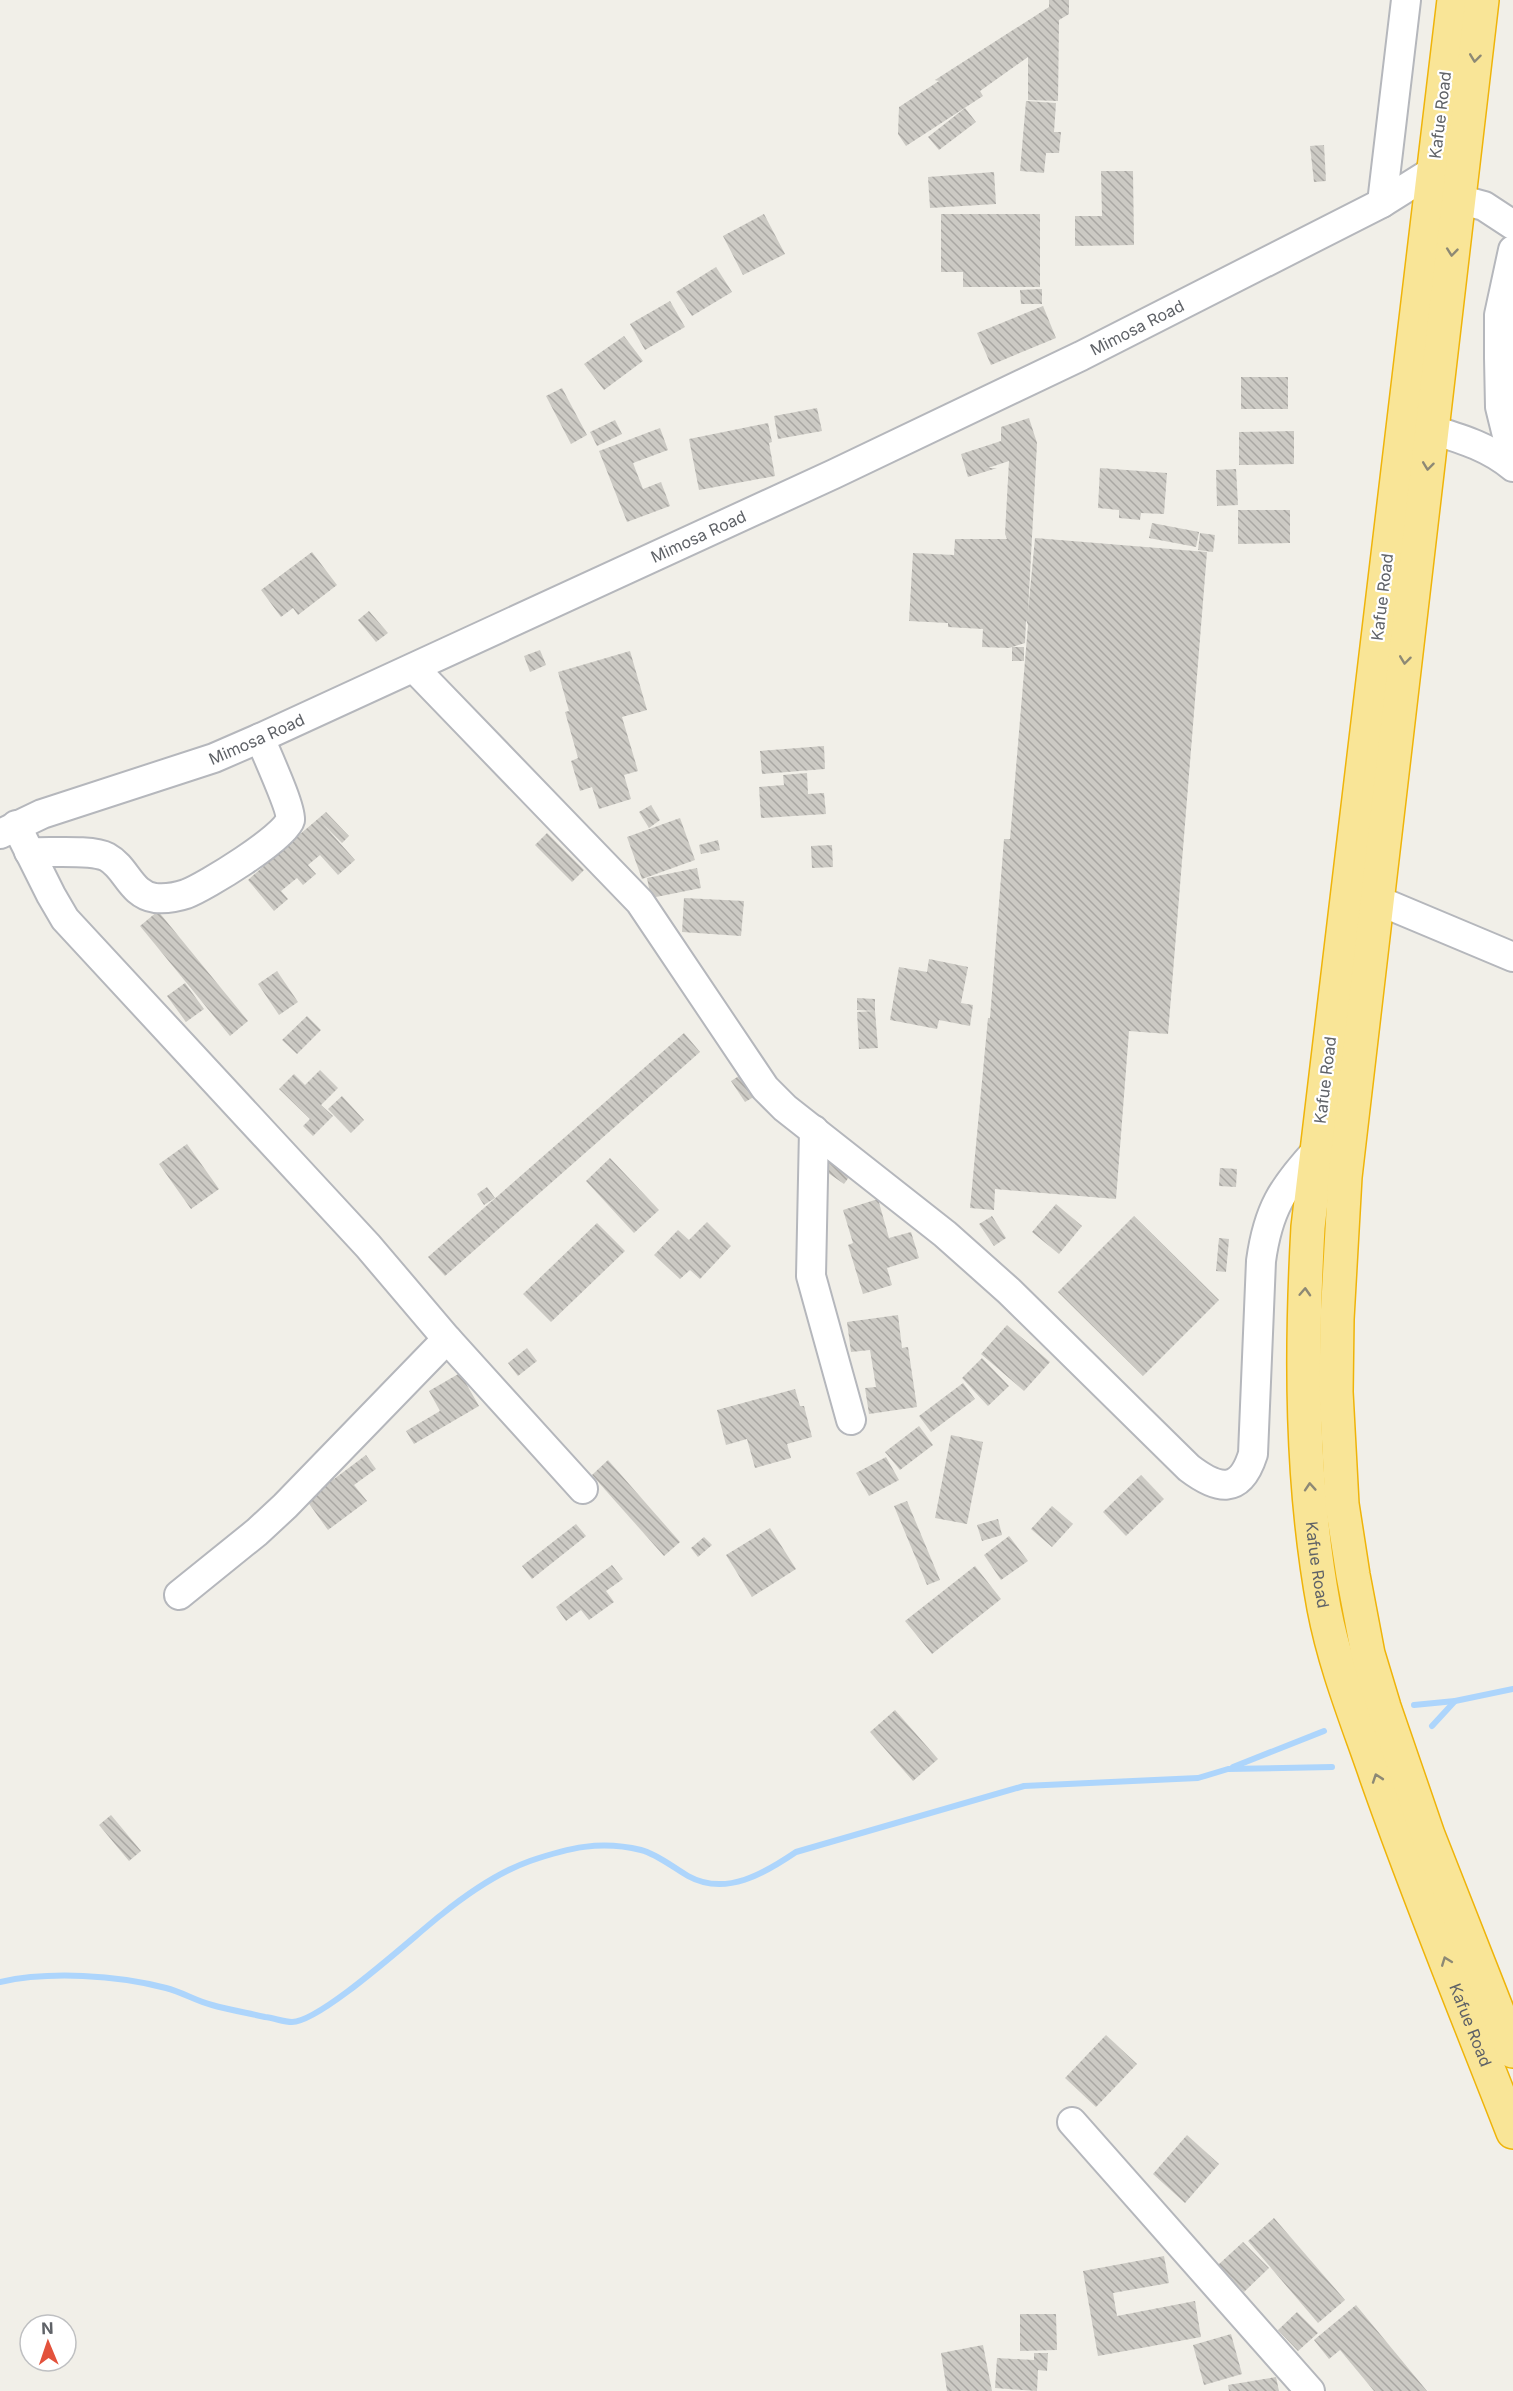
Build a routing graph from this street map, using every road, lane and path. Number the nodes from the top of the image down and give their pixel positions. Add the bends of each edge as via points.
1 (1406, 0) edge
2 (1454, 0) edge
3 (1482, 0) edge
4 (1433, 171) junction
5 (1458, 199) junction
6 (1382, 202) junction
7 (1513, 225) edge
8 (1424, 241) junction
9 (1513, 250) edge
10 (1433, 430) junction
11 (1513, 460) edge
12 (1513, 466) edge
13 (414, 668) junction
14 (260, 738) junction
15 (8, 830) edge
16 (29, 852) junction
17 (1377, 900) junction
18 (1513, 957) edge
19 (814, 1130) junction
20 (1317, 1150) junction
21 (447, 1340) junction
22 (851, 1420) dead end
23 (583, 1490) dead end
24 (179, 1594) dead end
25 (1513, 2051) edge
26 (1072, 2122) dead end
27 (1513, 2132) edge
28 (1310, 2391) edge

1 - 6 street
2 - 4 highway, Kafue Road
3 -> 5 highway, Kafue Road
4 - 6 street, Mimosa Road
4 - 8 highway, Kafue Road
5 - 7 street via 1484,206
5 -> 10 highway, Kafue Road
6 - 8 street via 1398,203 1412,211 1421,224
6 - 13 street, Mimosa Road via 1081,357
8 - 20 highway, Kafue Road
9 - 11 street via 1499,315 1500,407
10 - 12 street via 1473,442
10 -> 17 highway, Kafue Road
13 - 14 street, Mimosa Road
13 - 19 street via 640,902 765,1088
14 - 15 street, Mimosa Road via 214,758 42,814
14 - 16 street via 290,812 290,821 260,850 187,893 158,898 141,893 113,862 99,854
15 - 16 street
16 - 21 street via 65,918 368,1246
17 - 18 street
17 - 25 highway, Kafue Road via 1347,1154 1339,1264 1336,1392 1342,1504 1366,1642 1378,1686 1428,1835
19 - 20 street via 945,1234 1009,1291 1189,1468 1216,1485 1228,1485 1244,1476 1253,1454 1261,1261 1267,1226 1293,1176
19 - 22 street via 811,1276
27 -> 20 highway, Kafue Road via 1400,1843 1338,1665 1324,1610 1311,1496 1304,1379 1308,1227
21 - 23 street
21 - 24 street via 257,1532
26 - 28 street

